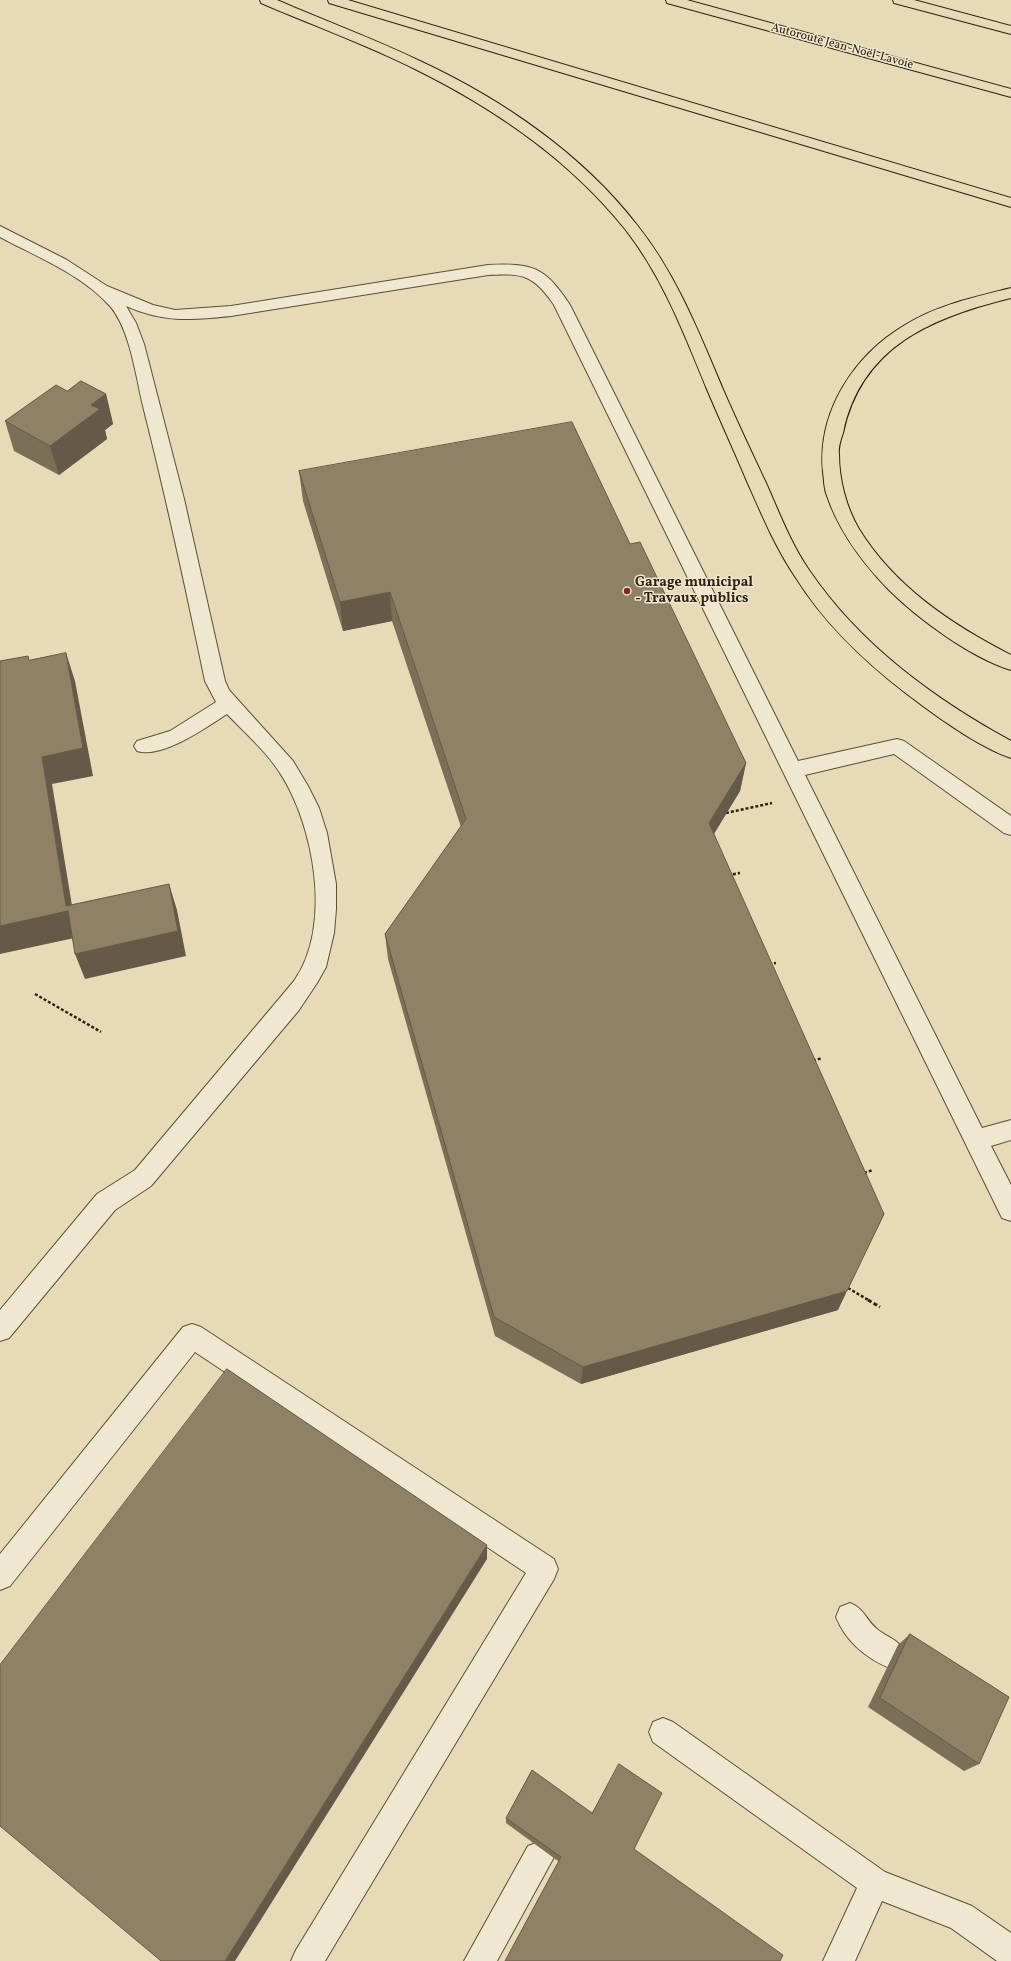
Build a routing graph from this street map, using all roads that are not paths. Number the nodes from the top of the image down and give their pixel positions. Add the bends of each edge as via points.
1 (266, 0) edge
2 (334, 0) edge
3 (672, 0) edge
4 (899, 0) edge
5 (1011, 30) edge
6 (1011, 93) edge
7 (1011, 204) edge
8 (0, 231) edge
9 (104, 290) junction
10 (1011, 293) edge
11 (173, 315) junction
12 (133, 334) junction
13 (1011, 663) edge
14 (229, 703) junction
15 (144, 746) dead end
16 (1011, 750) edge
17 (793, 770) junction
18 (1011, 828) edge
19 (1011, 1130) edge
20 (976, 1140) junction
21 (1011, 1210) edge
22 (0, 1329) edge
23 (0, 1576) edge
24 (850, 1617) dead end
25 (892, 1655) dead end
26 (663, 1732) dead end
27 (539, 1857) edge
28 (875, 1883) junction
29 (1011, 1952) edge
30 (307, 1961) edge
31 (480, 1961) edge
32 (839, 1961) edge

1 - 16 main road via 420,66 479,99 564,158 610,202 633,229 665,280 697,346 781,537 802,575 850,632 885,666 928,700
2 - 7 main road
3 - 6 main road, Autoroute Jean-Noël-Lavoie
4 - 5 main road
8 - 9 lane
9 - 11 lane via 149,309
9 - 12 lane via 117,304
10 - 13 main road via 934,317 891,341 856,377 844,397 835,419 830,461 831,481 836,500 859,543 875,564 914,603 938,622 985,651
11 - 12 lane via 154,319
11 - 17 lane via 230,311 506,268 525,270 540,276 550,285 562,305
12 - 14 lane via 175,499 215,681
14 - 15 lane via 176,737
14 - 22 lane via 286,767 309,811 320,847 326,909 323,941 313,972 291,1003 143,1178 106,1202
17 - 18 lane via 898,746
17 - 20 lane
19 - 20 lane
20 - 21 lane
23 - 30 lane via 192,1336 544,1569
24 - 25 lane via 866,1638
26 - 28 lane
27 - 31 lane
28 - 29 lane via 961,1917
28 - 32 lane

